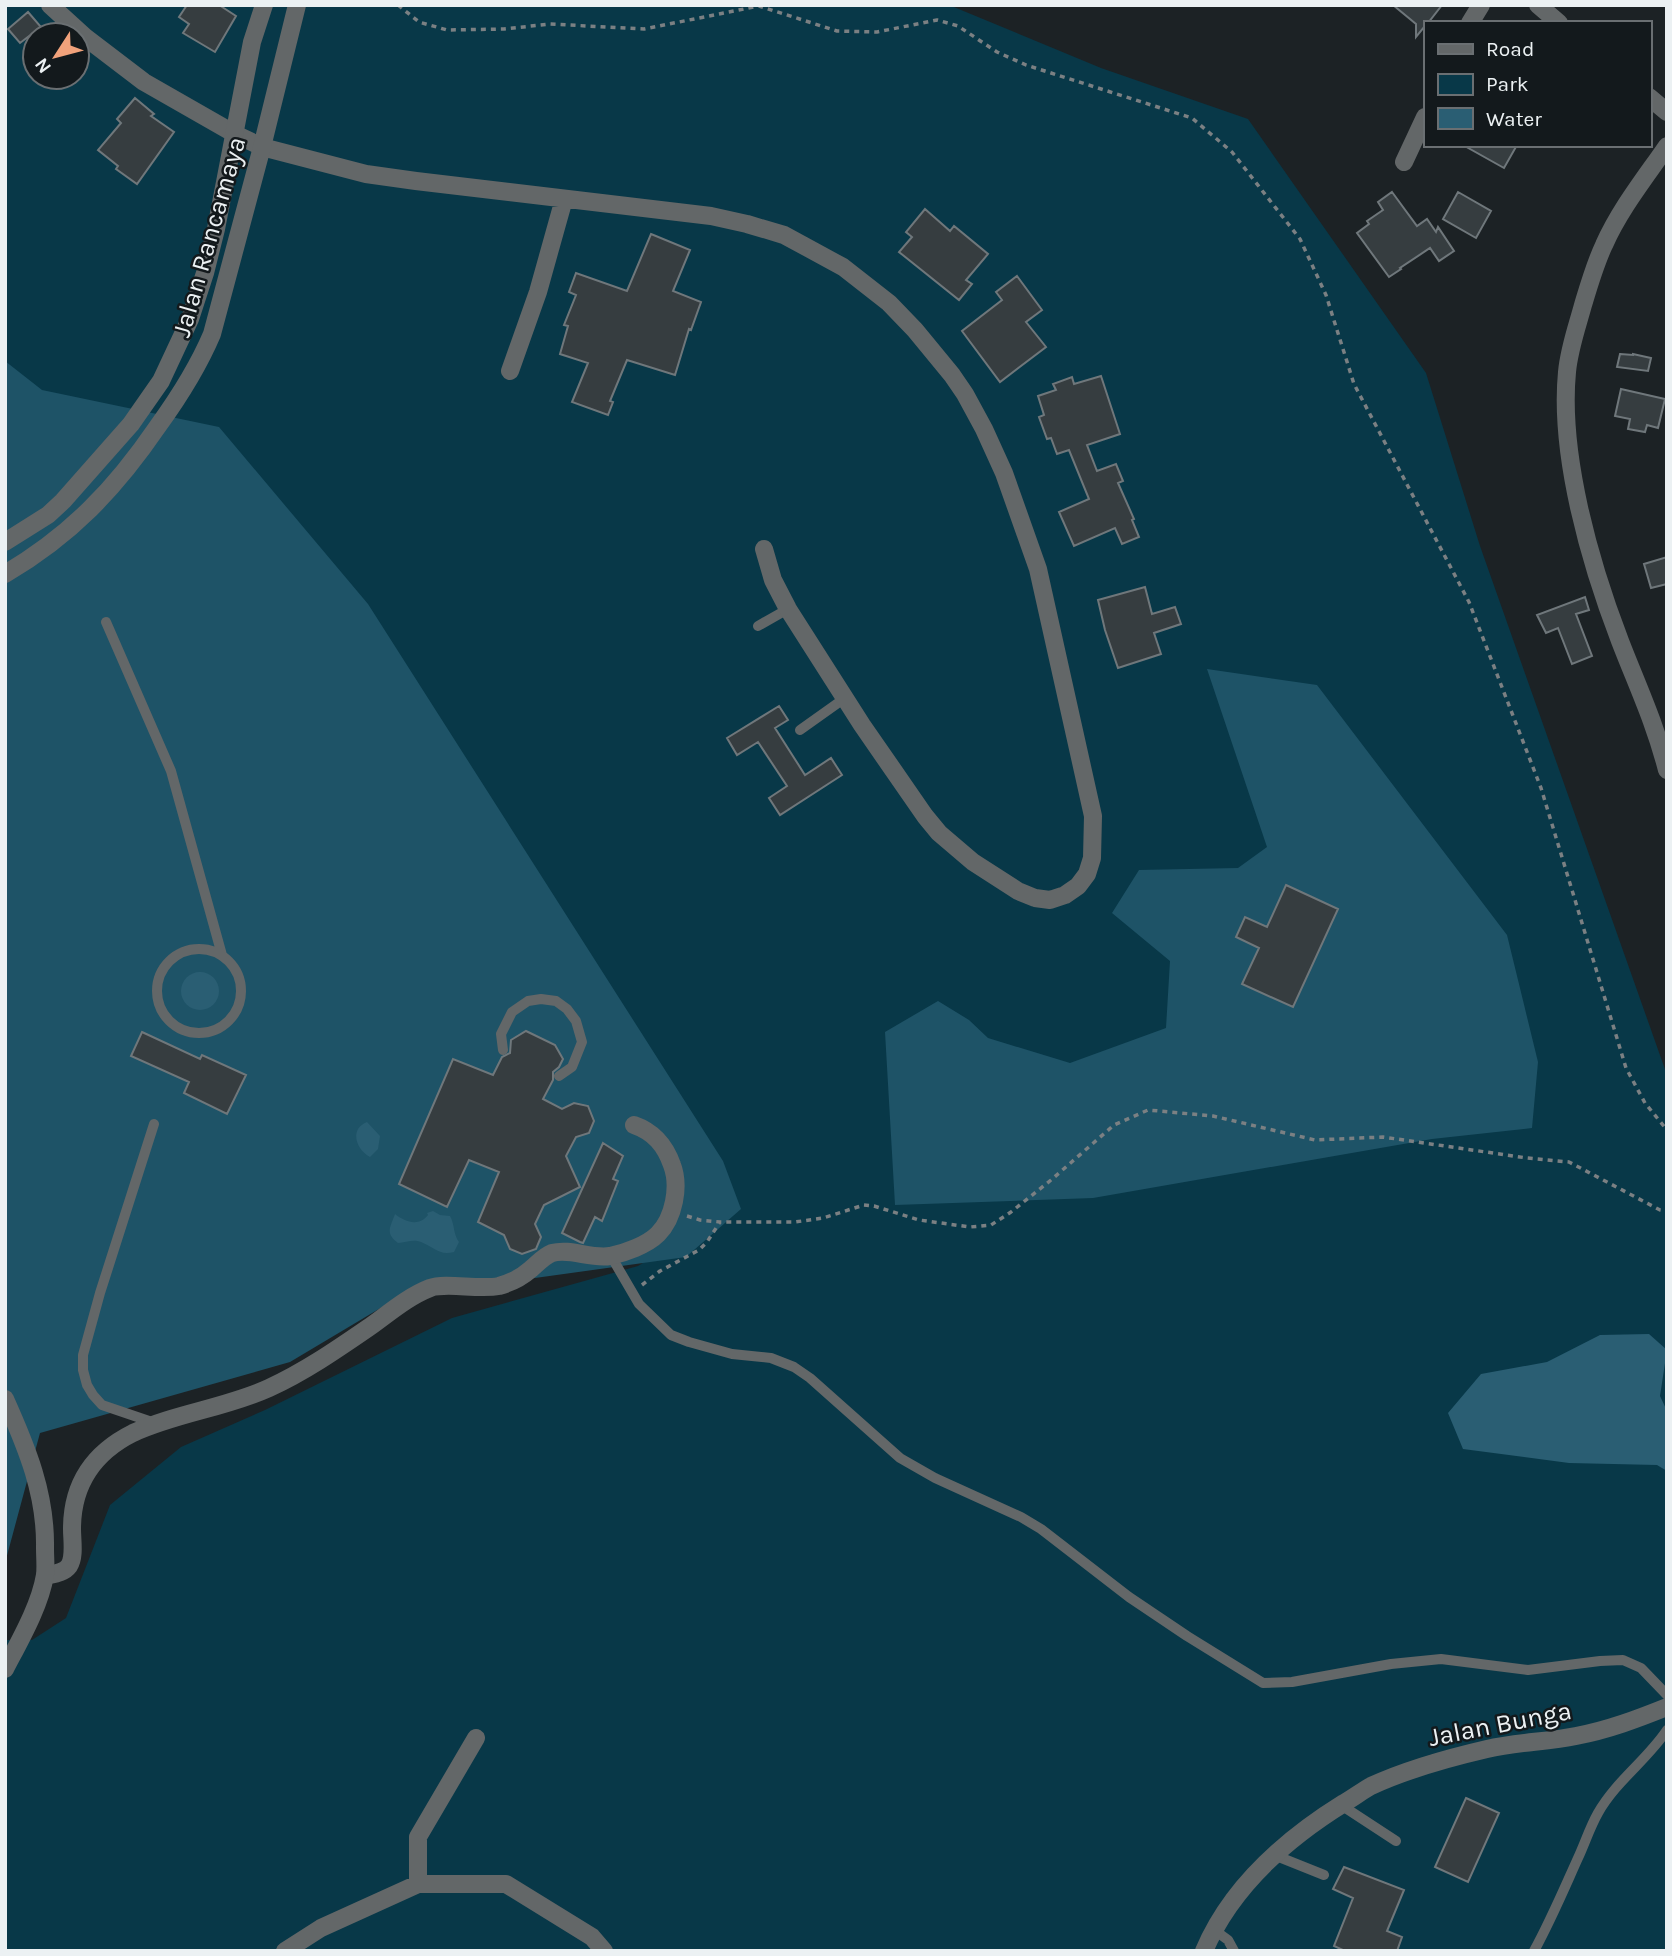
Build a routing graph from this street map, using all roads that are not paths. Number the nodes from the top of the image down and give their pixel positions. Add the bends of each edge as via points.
1 (50, 5) edge
2 (264, 5) edge
3 (297, 5) edge
4 (1481, 5) edge
5 (1538, 5) edge
6 (1471, 21) edge
7 (1557, 21) edge
8 (1651, 99) edge
9 (1667, 112) edge
10 (1424, 119) edge
11 (235, 134) junction
12 (1667, 146) edge
13 (262, 148) junction
14 (1404, 162) dead end
15 (564, 199) junction
16 (510, 370) dead end
17 (5, 542) edge
18 (764, 549) dead end
19 (5, 574) edge
20 (788, 608) junction
21 (106, 622) dead end
22 (758, 626) dead end
23 (845, 698) junction
24 (800, 730) dead end
25 (1667, 770) edge
26 (222, 955) junction
27 (503, 1050) dead end
28 (559, 1076) dead end
29 (154, 1124) dead end
30 (634, 1125) dead end
31 (611, 1256) junction
32 (5, 1399) edge
33 (157, 1424) junction
34 (45, 1576) junction
35 (5, 1669) edge
36 (1667, 1695) edge
37 (1667, 1707) edge
38 (1667, 1730) edge
39 (476, 1738) dead end
40 (1341, 1805) junction
41 (1396, 1841) dead end
42 (1274, 1855) junction
43 (1324, 1875) dead end
44 (418, 1884) junction
45 (1213, 1929) junction
46 (285, 1951) edge
47 (604, 1951) edge
48 (1204, 1951) edge
49 (1234, 1951) edge
50 (1534, 1951) edge

1 - 11 street via 144,82
2 - 11 street, Jalan Rancamaya via 252,42
3 - 13 street, Jalan Rancamaya
4 - 6 street
5 - 7 street
8 - 9 street
10 - 14 street
11 - 13 street
11 - 17 street, Jalan Rancamaya via 205,273 161,381 131,424 63,500
12 - 25 street via 1604,244 1569,355 1566,410 1580,514 1619,640
13 - 15 street via 366,174
13 - 19 street, Jalan Rancamaya via 201,360 138,455 102,498 64,534
15 - 16 street
15 - 23 street via 710,216 784,235 843,267 889,303 952,375 1004,473 1038,569 1093,816 1092,858 1078,886 1051,900 1035,898 973,862 925,816
18 - 20 street
20 - 22 lane
20 - 23 street
21 - 26 lane via 171,771
23 - 24 lane
26 - 26 lane via 232,964 242,989 235,1015 226,1025 201,1034 175,1026 159,1003 160,974 180,953 194,949
27 - 28 lane via 501,1034 512,1012 528,1000 556,1001 576,1021 582,1042 572,1067
29 - 33 lane via 100,1293 83,1370 87,1385 102,1405
30 - 31 street via 665,1147 674,1168 676,1190 672,1212 658,1234
31 - 33 street via 551,1254 500,1286 434,1287 268,1389
31 - 36 lane via 639,1304 671,1335 794,1367 900,1458 1021,1517 1129,1597 1263,1683 1441,1659 1528,1671 1623,1660 1641,1668
32 - 34 street via 41,1494
33 - 34 street via 99,1454 78,1491 69,1567
34 - 35 street
37 - 40 street, Jalan Bunga via 1575,1737 1489,1749 1427,1764 1369,1787
38 - 50 lane via 1598,1813
39 - 44 street via 418,1836
40 - 41 lane
40 - 42 street, Jalan Bunga
42 - 43 lane
42 - 45 street, Jalan Bunga
44 - 46 street via 321,1928
44 - 47 street via 506,1884 592,1937
45 - 48 street, Jalan Bunga
45 - 49 lane

